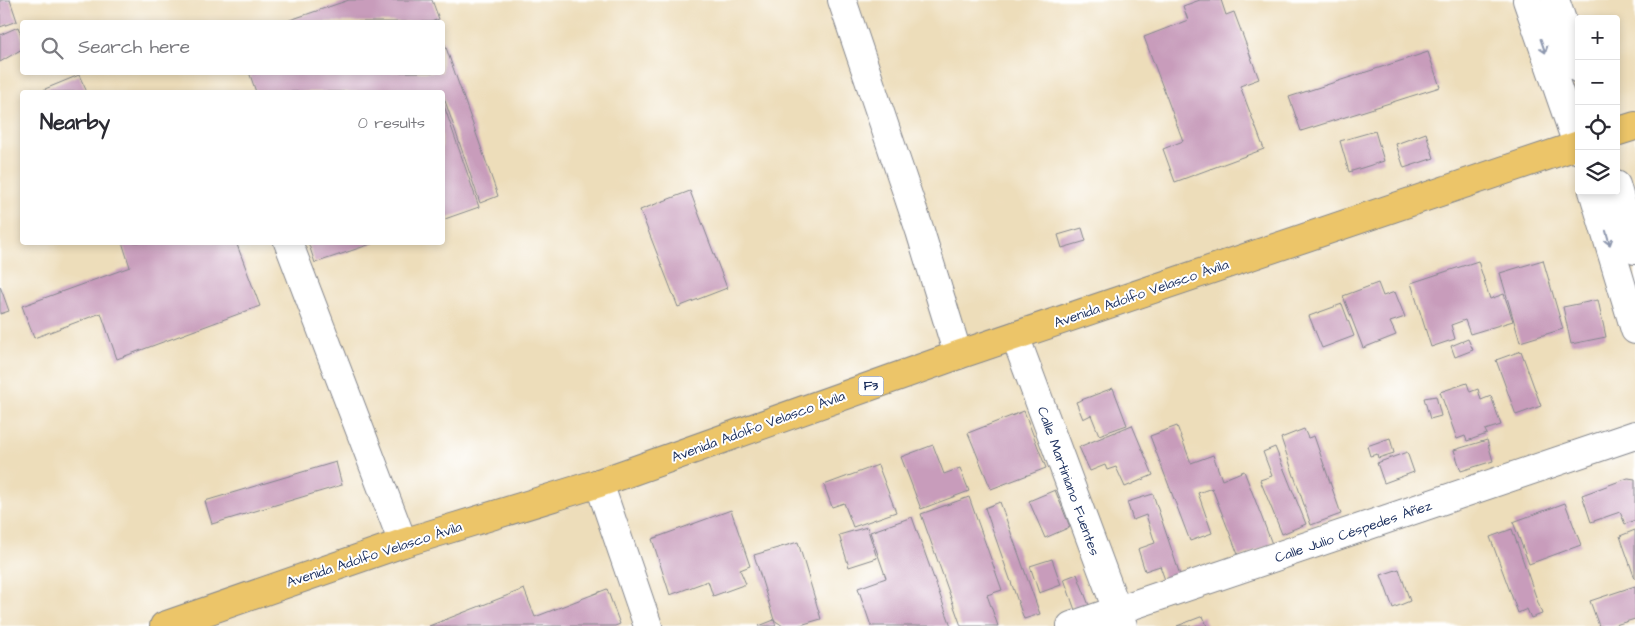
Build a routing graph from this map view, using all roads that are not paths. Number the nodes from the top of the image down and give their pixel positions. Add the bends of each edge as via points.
1 (842, 0) edge
2 (1527, 0) edge
3 (1554, 0) edge
4 (1575, 60) edge
5 (1635, 126) edge
6 (1620, 131) edge
7 (1575, 138) edge
8 (1575, 148) edge
9 (1594, 195) edge
10 (1619, 195) edge
11 (289, 245) edge
12 (1635, 250) edge
13 (1635, 330) edge
14 (1015, 336) junction
15 (958, 355) junction
16 (1635, 435) edge
17 (598, 483) junction
18 (403, 543) junction
19 (1120, 618) edge
20 (164, 626) edge
21 (648, 626) edge
22 (1071, 626) edge

1 - 15 street
2 -> 7 street
3 - 4 street
5 - 6 highway
8 - 14 highway, Avenida Adolfo Velasco Ávila / F3
9 -> 13 street
10 - 12 street
11 - 18 street
14 - 15 highway, Avenida Adolfo Velasco Ávila / F3
14 - 19 street, Calle Martiniano Fuentes
15 - 17 highway, Avenida Adolfo Velasco Ávila / F3
16 - 19 street, Calle Julio Céspedes Áñez
17 - 18 highway, Avenida Adolfo Velasco Ávila / F3
17 - 21 street
18 - 20 highway, Avenida Adolfo Velasco Ávila / F3
19 - 22 street, Calle Julio Céspedes Áñez

